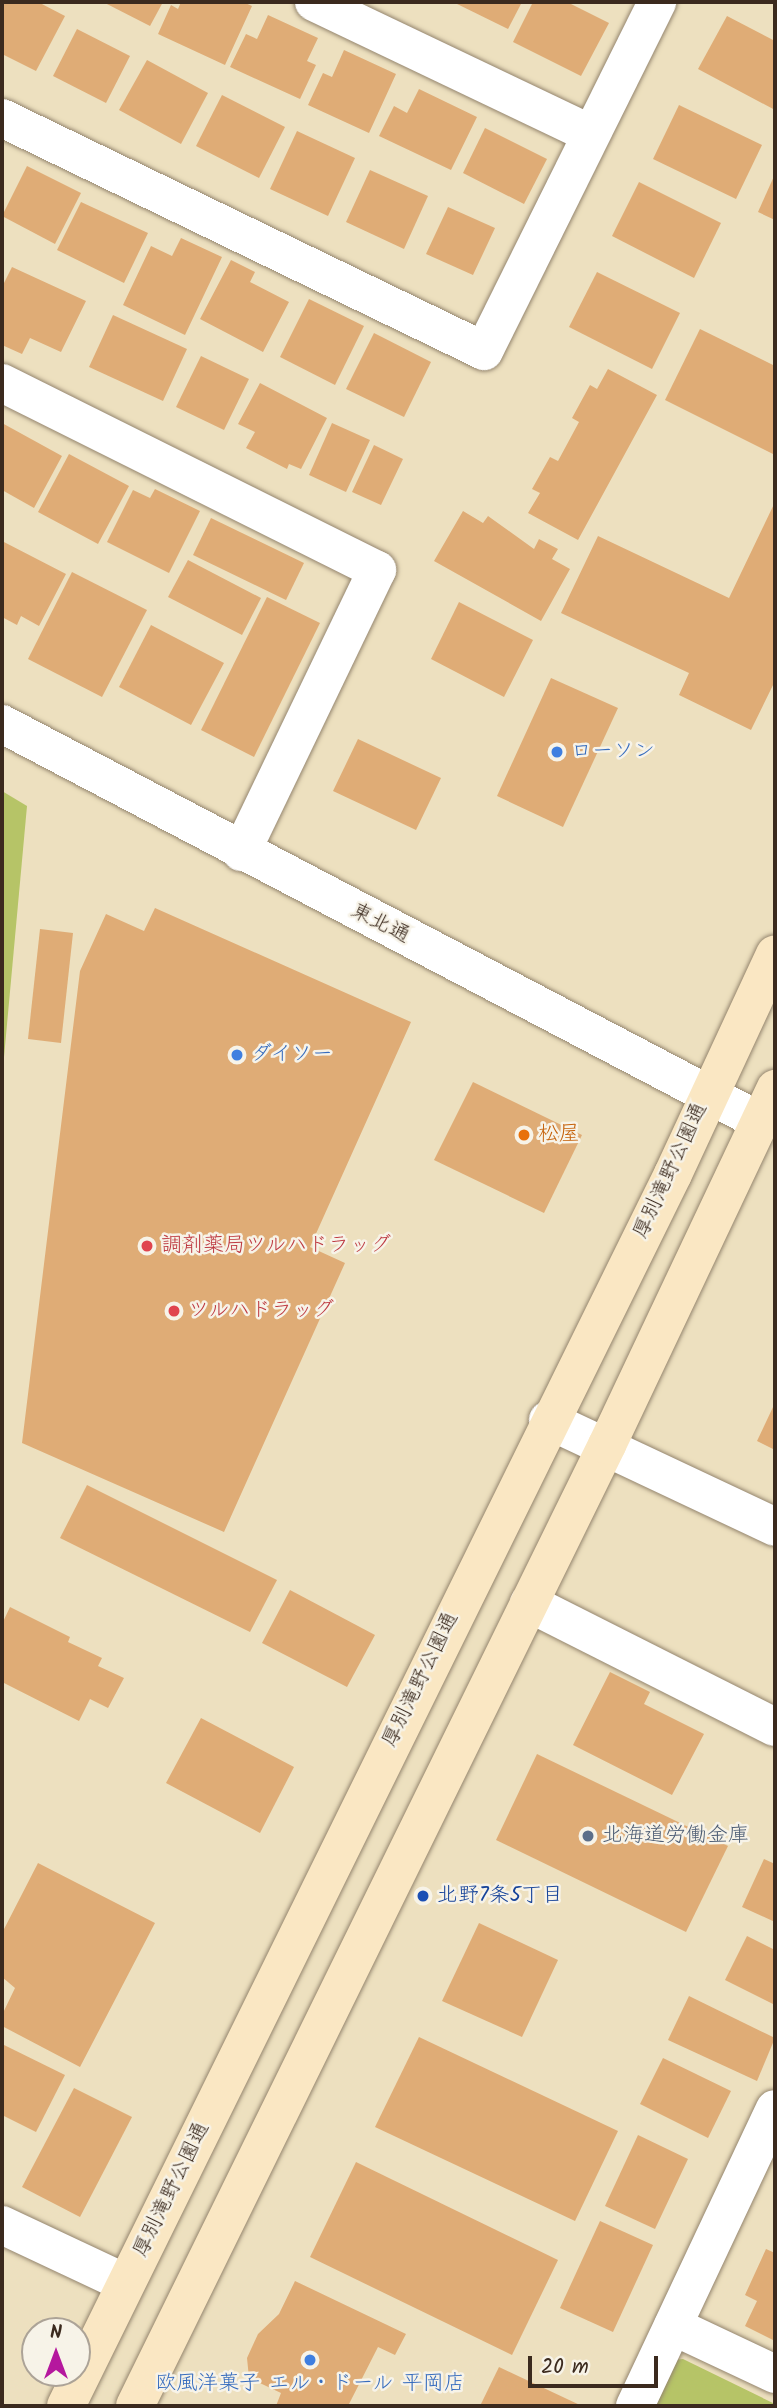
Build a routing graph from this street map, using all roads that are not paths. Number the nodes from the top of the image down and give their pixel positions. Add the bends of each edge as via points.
1 (314, 2) edge
2 (657, 2) edge
3 (2, 118) edge
4 (589, 134) junction
5 (2, 383) edge
6 (2, 724) edge
7 (241, 852) junction
8 (775, 954) edge
9 (707, 1093) junction
10 (770, 1114) edge
11 (548, 1420) junction
12 (607, 1445) junction
13 (775, 1527) edge
14 (529, 1603) junction
15 (775, 1727) edge
16 (775, 2110) edge
17 (2, 2225) edge
18 (125, 2283) junction
19 (673, 2326) junction
20 (775, 2374) edge
21 (66, 2406) edge
22 (135, 2406) edge
23 (635, 2406) edge

1 - 4 street
2 - 4 street
3 - 4 street via 484,351
5 - 7 street via 377,570
6 - 7 street, 東北通
7 - 9 street, 東北通
8 - 9 main road, 厚別滝野公園通
9 - 10 street, 東北通
9 - 11 main road, 厚別滝野公園通 via 673,1174
10 - 12 main road
11 - 12 street
11 - 18 main road, 厚別滝野公園通
12 - 13 street
12 - 14 main road
14 - 15 street
14 - 22 main road
16 - 19 street
17 - 18 street
18 - 21 main road, 厚別滝野公園通
19 - 20 street
19 - 23 street

